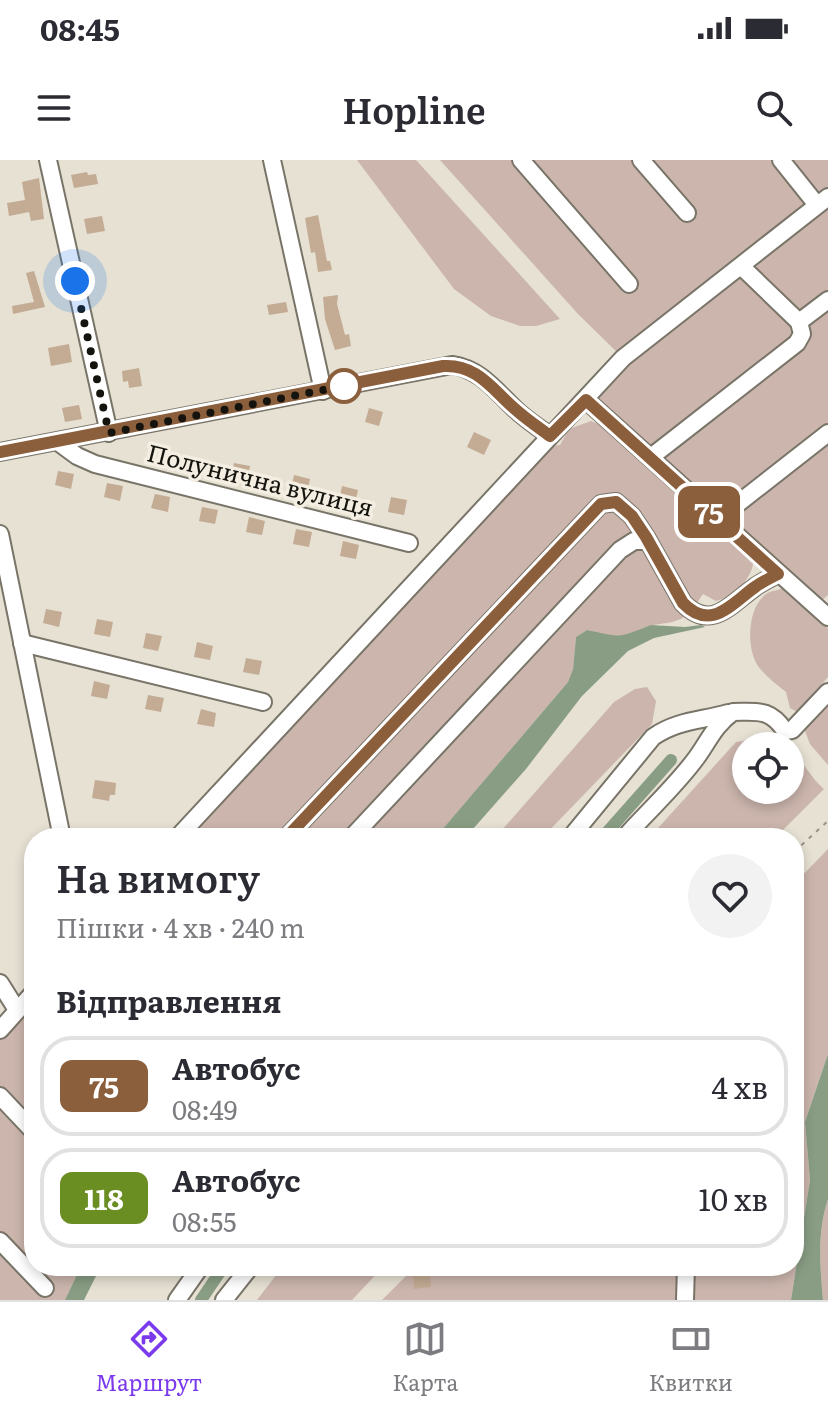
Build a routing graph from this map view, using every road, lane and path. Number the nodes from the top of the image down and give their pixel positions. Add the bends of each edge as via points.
1 (48, 160) edge
2 (272, 160) edge
3 (521, 160) edge
4 (641, 160) edge
5 (781, 160) edge
6 (822, 201) edge
7 (687, 213) dead end
8 (742, 267) junction
9 (629, 284) dead end
10 (828, 300) edge
11 (799, 322) junction
12 (323, 391) junction
13 (586, 400) junction
14 (109, 433) junction
15 (828, 433) edge
16 (550, 436) junction
17 (58, 442) junction
18 (0, 452) edge
19 (651, 457) junction
20 (717, 520) junction
21 (0, 534) edge
22 (648, 541) junction
23 (409, 543) dead end
24 (778, 574) junction
25 (828, 617) edge
26 (22, 643) junction
27 (828, 692) edge
28 (263, 702) dead end
29 (733, 712) junction
30 (828, 821) edge
31 (60, 828) edge
32 (186, 828) edge
33 (295, 828) edge
34 (360, 828) edge
35 (578, 828) edge
36 (633, 828) edge
37 (804, 843) edge
38 (0, 983) edge
39 (24, 1003) edge
40 (17, 1010) junction
41 (0, 1030) edge
42 (0, 1096) edge
43 (24, 1121) edge
44 (0, 1241) edge
45 (24, 1266) edge
46 (34, 1276) edge
47 (194, 1276) edge
48 (243, 1276) edge
49 (686, 1276) edge
50 (45, 1288) dead end
51 (177, 1300) edge
52 (224, 1300) edge
53 (685, 1300) edge

1 - 14 street
2 - 12 street
3 - 9 street
4 - 7 street
5 - 6 street
6 - 8 street
8 - 11 street
8 - 13 street via 623,358
10 - 11 street
11 - 19 street via 802,334 797,343
12 - 14 street
12 - 16 street via 460,366 483,378
13 - 16 street
13 - 19 street
14 - 17 street
15 - 20 street
16 - 32 street
17 - 18 street
17 - 23 street, Полунична вулиця via 95,464
19 - 20 street
20 - 24 street
21 - 26 street
22 - 24 street via 691,612 723,612
22 - 33 street via 622,506 601,504
22 - 34 street via 634,541 620,550
24 - 25 street
26 - 28 street
26 - 31 street
27 - 29 street via 792,730 785,731 766,712
29 - 35 street via 681,722 653,737
29 - 36 street
30 - 37 path
38 - 40 street
39 - 40 street
40 - 41 street
42 - 43 street
44 - 45 street
46 - 50 street
47 - 51 street
48 - 52 street
49 - 53 street

